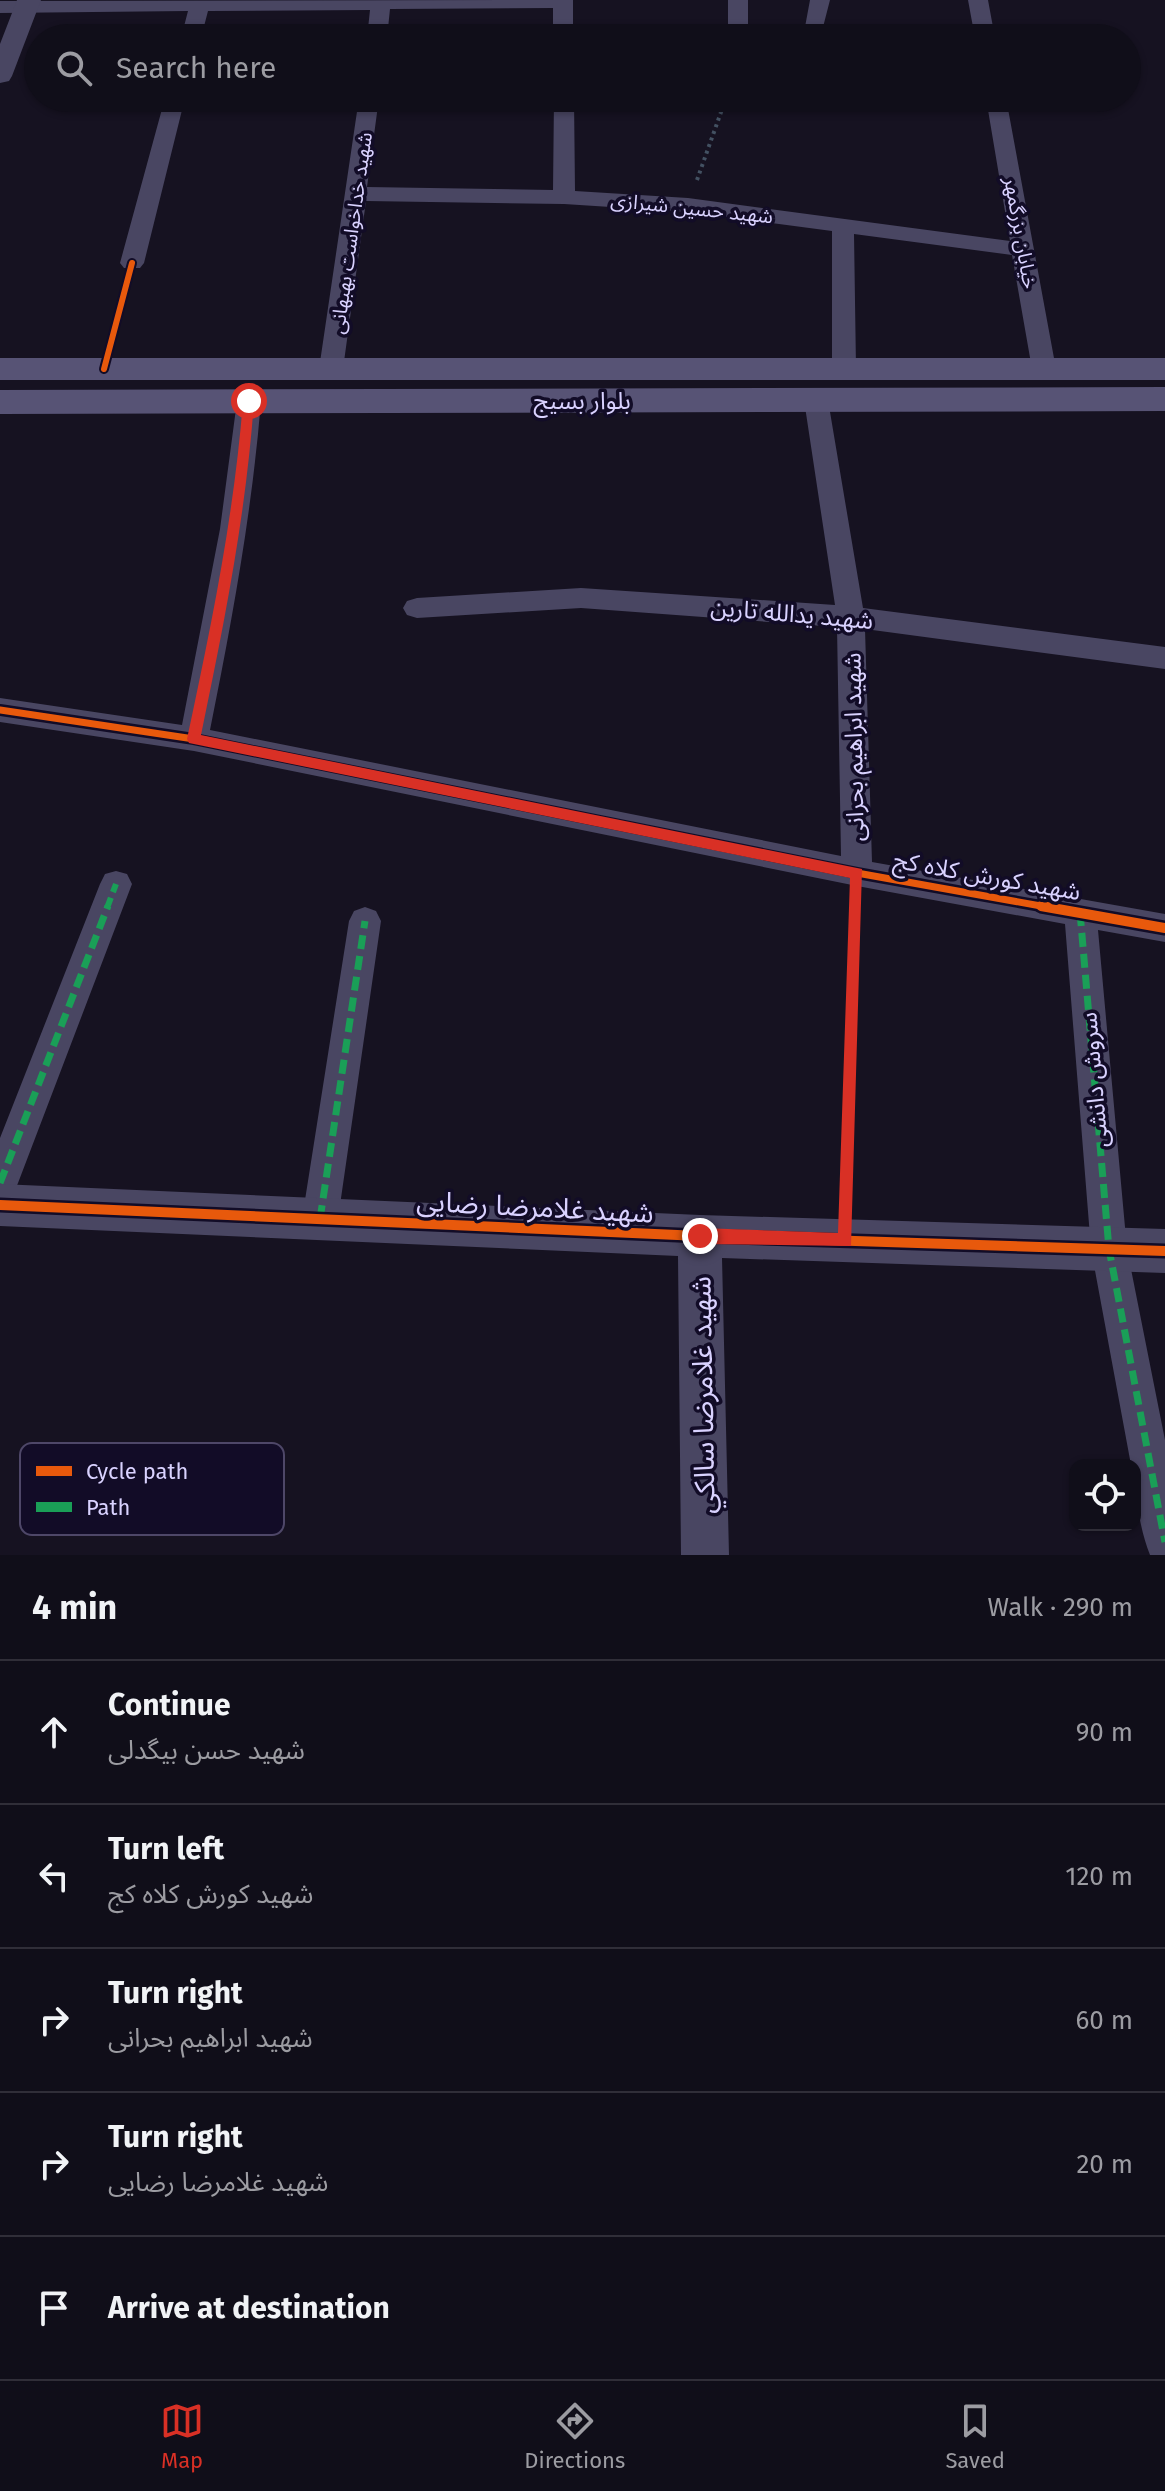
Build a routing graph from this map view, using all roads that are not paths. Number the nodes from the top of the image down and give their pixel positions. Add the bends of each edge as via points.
1 (738, 0) edge
2 (820, 0) edge
3 (978, 0) edge
4 (563, 1) edge
5 (381, 2) edge
6 (200, 3) edge
7 (28, 4) edge
8 (0, 7) edge
9 (195, 24) edge
10 (379, 24) edge
11 (563, 24) edge
12 (738, 24) edge
13 (816, 24) edge
14 (982, 24) edge
15 (0, 76) edge
16 (171, 112) edge
17 (367, 112) edge
18 (564, 112) edge
19 (999, 112) edge
20 (357, 194) junction
21 (564, 197) junction
22 (843, 225) junction
23 (1025, 250) junction
24 (132, 263) dead end
25 (844, 368) junction
26 (0, 369) edge
27 (331, 369) junction
28 (1044, 369) junction
29 (1165, 369) edge
30 (1165, 399) edge
31 (816, 400) junction
32 (249, 401) junction
33 (0, 402) edge
34 (417, 608) dead end
35 (851, 617) junction
36 (1165, 658) edge
37 (0, 710) edge
38 (194, 739) junction
39 (857, 873) junction
40 (116, 884) dead end
41 (1080, 912) junction
42 (365, 921) dead end
43 (1165, 928) edge
44 (0, 1183) edge
45 (0, 1205) edge
46 (320, 1219) junction
47 (700, 1236) junction
48 (1109, 1249) junction
49 (1165, 1251) edge
50 (1165, 1542) edge
51 (705, 1555) edge

1 - 12 street
2 - 13 street
3 - 14 street
4 - 5 street
4 - 11 street
5 - 6 street
5 - 10 street
6 - 7 street
6 - 9 street
7 - 8 street
7 - 15 street
16 - 24 street
17 - 20 street, شهید خداخواست بهبهانی
18 - 21 street
19 - 23 street, خیابان بزرگمهر
20 - 21 street, شهید حسین شیرازی
20 - 27 street, شهید خداخواست بهبهانی
21 - 22 street, شهید حسین شیرازی via 688,205
22 - 23 street, شهید حسین شیرازی
22 - 25 street
23 - 28 street, خیابان بزرگمهر
25 - 27 main road, بلوار بسیج
25 - 28 main road, بلوار بسیج
26 - 27 main road, بلوار بسیج
28 - 29 main road, بلوار بسیج
30 - 31 main road, بلوار بسیج
31 - 32 main road, بلوار بسیج
31 - 35 street, شهید ابراهیم بحرانی
32 - 33 main road, بلوار بسیج
32 - 38 street via 229,570
34 - 35 street, شهید یدالله تارین via 581,598
35 - 36 street, شهید یدالله تارین
35 - 39 street, شهید ابراهیم بحرانی
37 - 38 street, شهید کورش کلاه کج
38 - 39 street, شهید کورش کلاه کج
39 - 41 street, شهید کورش کلاه کج
40 - 44 street
41 - 43 street, شهید کورش کلاه کج
41 - 48 street, سروش دانشی
42 - 46 street
45 - 46 street, شهید غلامرضا رضایی
46 - 47 street, شهید غلامرضا رضایی
47 - 48 street, شهید غلامرضا رضایی
47 - 51 street, شهید غلامرضا سالکي
48 - 49 street, شهید غلامرضا رضایی
48 - 50 street, سروش دانشی

